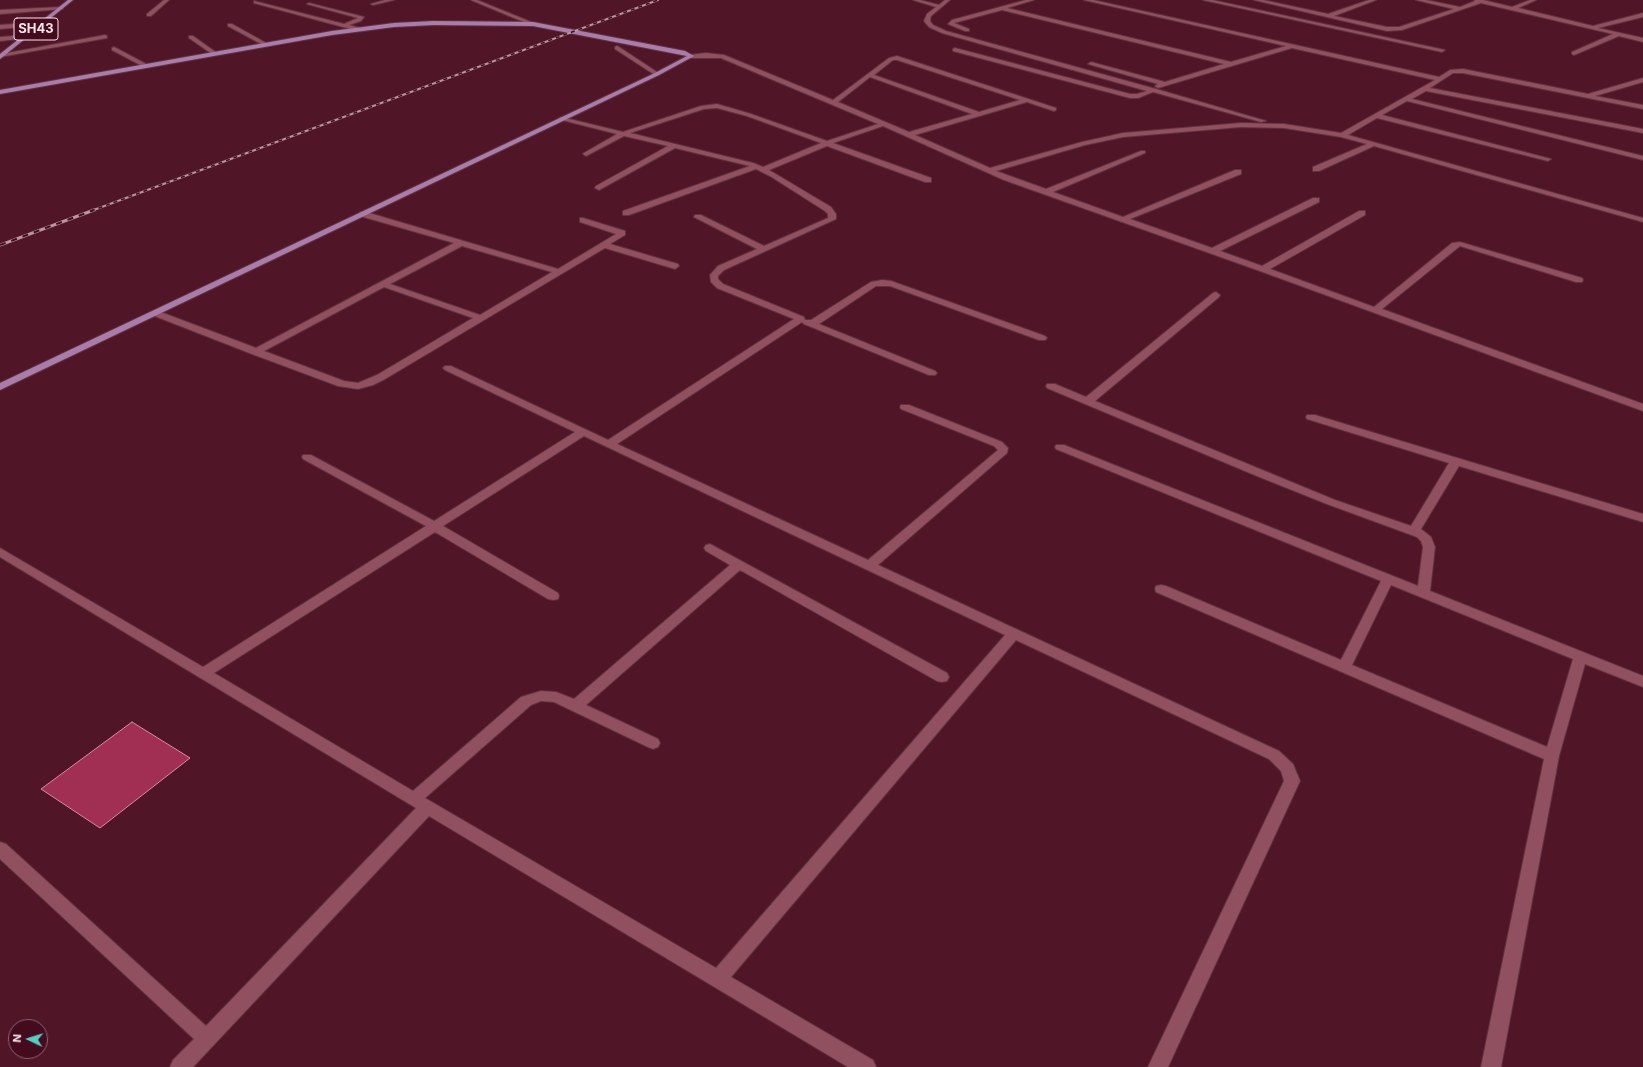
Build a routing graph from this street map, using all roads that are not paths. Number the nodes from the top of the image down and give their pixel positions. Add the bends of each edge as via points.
1 (71, 0) edge
2 (167, 0) edge
3 (392, 0) edge
4 (473, 0) edge
5 (915, 0) edge
6 (948, 0) edge
7 (1032, 0) edge
8 (1086, 0) edge
9 (1205, 0) edge
10 (1260, 0) edge
11 (1374, 0) edge
12 (1418, 0) edge
13 (1534, 0) edge
14 (1478, 1) edge
15 (256, 2) dead end
16 (309, 4) dead end
17 (373, 4) dead end
18 (940, 7) junction
19 (61, 8) junction
20 (1460, 8) junction
21 (1003, 9) junction
22 (1512, 9) junction
23 (0, 12) edge
24 (149, 15) dead end
25 (1643, 15) edge
26 (1329, 16) junction
27 (42, 24) junction
28 (533, 24) junction
29 (230, 25) dead end
30 (345, 25) junction
31 (0, 27) edge
32 (1592, 28) junction
33 (358, 29) junction
34 (971, 32) dead end
35 (1618, 34) junction
36 (26, 37) junction
37 (104, 37) dead end
38 (191, 37) dead end
39 (0, 39) edge
40 (1643, 40) edge
41 (265, 44) junction
42 (1293, 46) junction
43 (13, 48) joint
44 (617, 48) dead end
45 (1004, 48) junction
46 (114, 49) dead end
47 (955, 50) dead end
48 (1442, 50) dead end
49 (214, 53) junction
50 (1574, 53) dead end
51 (1, 54) edge
52 (691, 56) junction
53 (981, 56) junction
54 (1083, 62) dead end
55 (1056, 63) junction
56 (1230, 64) junction
57 (146, 66) junction
58 (1036, 71) junction
59 (657, 74) junction
60 (869, 75) junction
61 (1440, 79) junction
62 (1643, 80) edge
63 (1165, 84) junction
64 (1152, 89) junction
65 (1425, 89) junction
66 (0, 92) edge
67 (1588, 96) junction
68 (1406, 99) junction
69 (1027, 100) junction
70 (834, 102) junction
71 (1643, 107) edge
72 (1054, 109) dead end
73 (978, 114) junction
74 (1377, 116) junction
75 (561, 119) junction
76 (883, 124) junction
77 (1284, 126) junction
78 (1643, 131) edge
79 (622, 134) junction
80 (907, 135) junction
81 (1342, 135) junction
82 (828, 143) junction
83 (1374, 144) junction
84 (674, 146) junction
85 (1143, 152) dead end
86 (586, 154) dead end
87 (1643, 158) edge
88 (1548, 159) dead end
89 (760, 168) junction
90 (1316, 169) dead end
91 (990, 170) junction
92 (1238, 172) dead end
93 (928, 180) dead end
94 (599, 188) dead end
95 (1046, 192) junction
96 (1316, 200) dead end
97 (626, 213) dead end
98 (1362, 213) dead end
99 (363, 214) junction
100 (698, 217) dead end
101 (583, 220) dead end
102 (1124, 220) junction
103 (1643, 220) edge
104 (461, 243) junction
105 (604, 245) junction
106 (764, 249) junction
107 (1213, 251) junction
108 (675, 266) dead end
109 (1262, 269) junction
110 (558, 272) junction
111 (1579, 280) dead end
112 (382, 284) junction
113 (1216, 295) dead end
114 (1376, 310) junction
115 (155, 313) junction
116 (481, 318) junction
117 (801, 319) junction
118 (812, 324) junction
119 (1042, 338) dead end
120 (255, 352) junction
121 (448, 368) dead end
122 (932, 373) dead end
123 (1051, 386) dead end
124 (0, 387) edge
125 (1088, 401) junction
126 (905, 407) dead end
127 (1643, 408) edge
128 (1311, 417) dead end
129 (583, 432) junction
130 (609, 444) junction
131 (1060, 447) dead end
132 (307, 457) dead end
133 (1456, 461) junction
134 (1643, 518) edge
135 (434, 526) junction
136 (1414, 531) junction
137 (710, 548) dead end
138 (0, 552) edge
139 (739, 564) junction
140 (869, 566) junction
141 (1388, 579) junction
142 (1161, 589) dead end
143 (1423, 593) junction
144 (552, 596) dead end
145 (1014, 634) junction
146 (1580, 657) junction
147 (1344, 667) junction
148 (203, 673) junction
149 (942, 677) dead end
150 (1643, 682) edge
151 (575, 706) junction
152 (653, 743) dead end
153 (1552, 756) junction
154 (420, 803) junction
155 (0, 849) edge
156 (718, 979) junction
157 (207, 1039) junction
158 (180, 1067) edge
159 (866, 1067) edge
160 (1158, 1067) edge
161 (1491, 1067) edge

1 - 19 main road, SH43
2 - 24 street
3 - 17 street
4 - 28 street
5 - 18 street
6 - 18 street
7 - 21 street
8 - 42 street
9 - 48 street
10 - 26 street
11 - 26 street
12 - 20 street
13 - 22 street
14 - 20 street
14 - 22 street
15 - 30 street
16 - 30 street via 361,17
18 - 45 street via 929,15 927,21 931,26
19 - 23 street
19 - 27 main road, SH43
20 - 26 street via 1400,29 1387,29
21 - 34 street via 954,21 951,24
21 - 56 street
22 - 32 street
25 - 32 street
27 - 31 street
27 - 36 main road, SH43
28 - 33 main road via 434,23
28 - 52 main road
29 - 41 street
30 - 33 street
32 - 35 street
33 - 41 main road
35 - 40 street
35 - 50 street
36 - 39 street
36 - 43 main road, SH43
37 - 51 street
38 - 49 street
41 - 49 main road
42 - 56 street
42 - 61 street
43 - 51 street
44 - 59 street
45 - 53 street
45 - 55 street
46 - 57 street
47 - 53 street
49 - 57 main road
52 - 59 main road
52 - 70 street via 722,56
53 - 58 street
54 - 63 street
55 - 58 street
55 - 64 street
56 - 63 street
57 - 66 main road
58 - 64 street via 1130,96 1138,96
59 - 75 main road
60 - 69 street via 891,59 897,58
60 - 70 street
60 - 73 street
61 - 65 street
61 - 67 street via 1452,71 1463,72
62 - 67 street
63 - 64 street
64 - 77 street
65 - 68 street
65 - 78 street
67 - 71 street
68 - 74 street
68 - 87 street
69 - 72 street
69 - 73 street
70 - 76 street
73 - 80 street
74 - 81 street
74 - 88 street
75 - 79 street
75 - 99 main road
76 - 80 street
76 - 82 street
77 - 81 street
77 - 91 street via 1241,125 1122,135 1084,143
79 - 82 street via 703,107 717,106
79 - 84 street
79 - 86 street
80 - 91 street
81 - 83 street
82 - 89 street
82 - 93 street
83 - 90 street
83 - 103 street
84 - 89 street
84 - 94 street
85 - 95 street
89 - 97 street
89 - 106 street via 828,209 832,214 832,219
91 - 95 street
92 - 102 street
95 - 102 street
96 - 107 street
98 - 109 street
99 - 104 street
99 - 115 main road
100 - 106 street
101 - 105 street via 622,232
102 - 107 street
104 - 110 street
104 - 112 street
105 - 108 street
105 - 110 street
106 - 117 street via 721,268 714,275 714,280 720,286
107 - 109 street
109 - 114 street
110 - 116 street
111 - 114 street via 1460,244 1455,245
112 - 116 street
112 - 120 street
113 - 125 street
114 - 127 street
115 - 120 street
115 - 124 main road
116 - 120 street via 381,377 358,386 342,384
117 - 118 street
117 - 130 street
118 - 119 street via 874,284 882,282
118 - 122 street
121 - 129 street
123 - 125 street
125 - 136 street via 1282,483
126 - 140 street via 998,444 1003,451
128 - 133 street
129 - 130 street
129 - 135 street
130 - 140 street
131 - 141 street
132 - 135 street
133 - 134 street
133 - 136 street
135 - 144 street
135 - 148 street
136 - 143 street via 1427,540 1429,547
137 - 139 street
138 - 148 street
139 - 149 street
139 - 151 street
140 - 145 street
141 - 143 street
141 - 147 street
142 - 147 street
143 - 146 street
145 - 156 street
145 - 160 street via 1274,755 1288,768 1292,782
146 - 150 street
146 - 153 street
147 - 153 street
148 - 154 street
151 - 152 street
151 - 154 street via 556,697 542,696 526,701
153 - 161 street
154 - 156 street
154 - 157 street
155 - 157 street
156 - 159 street
157 - 158 street

